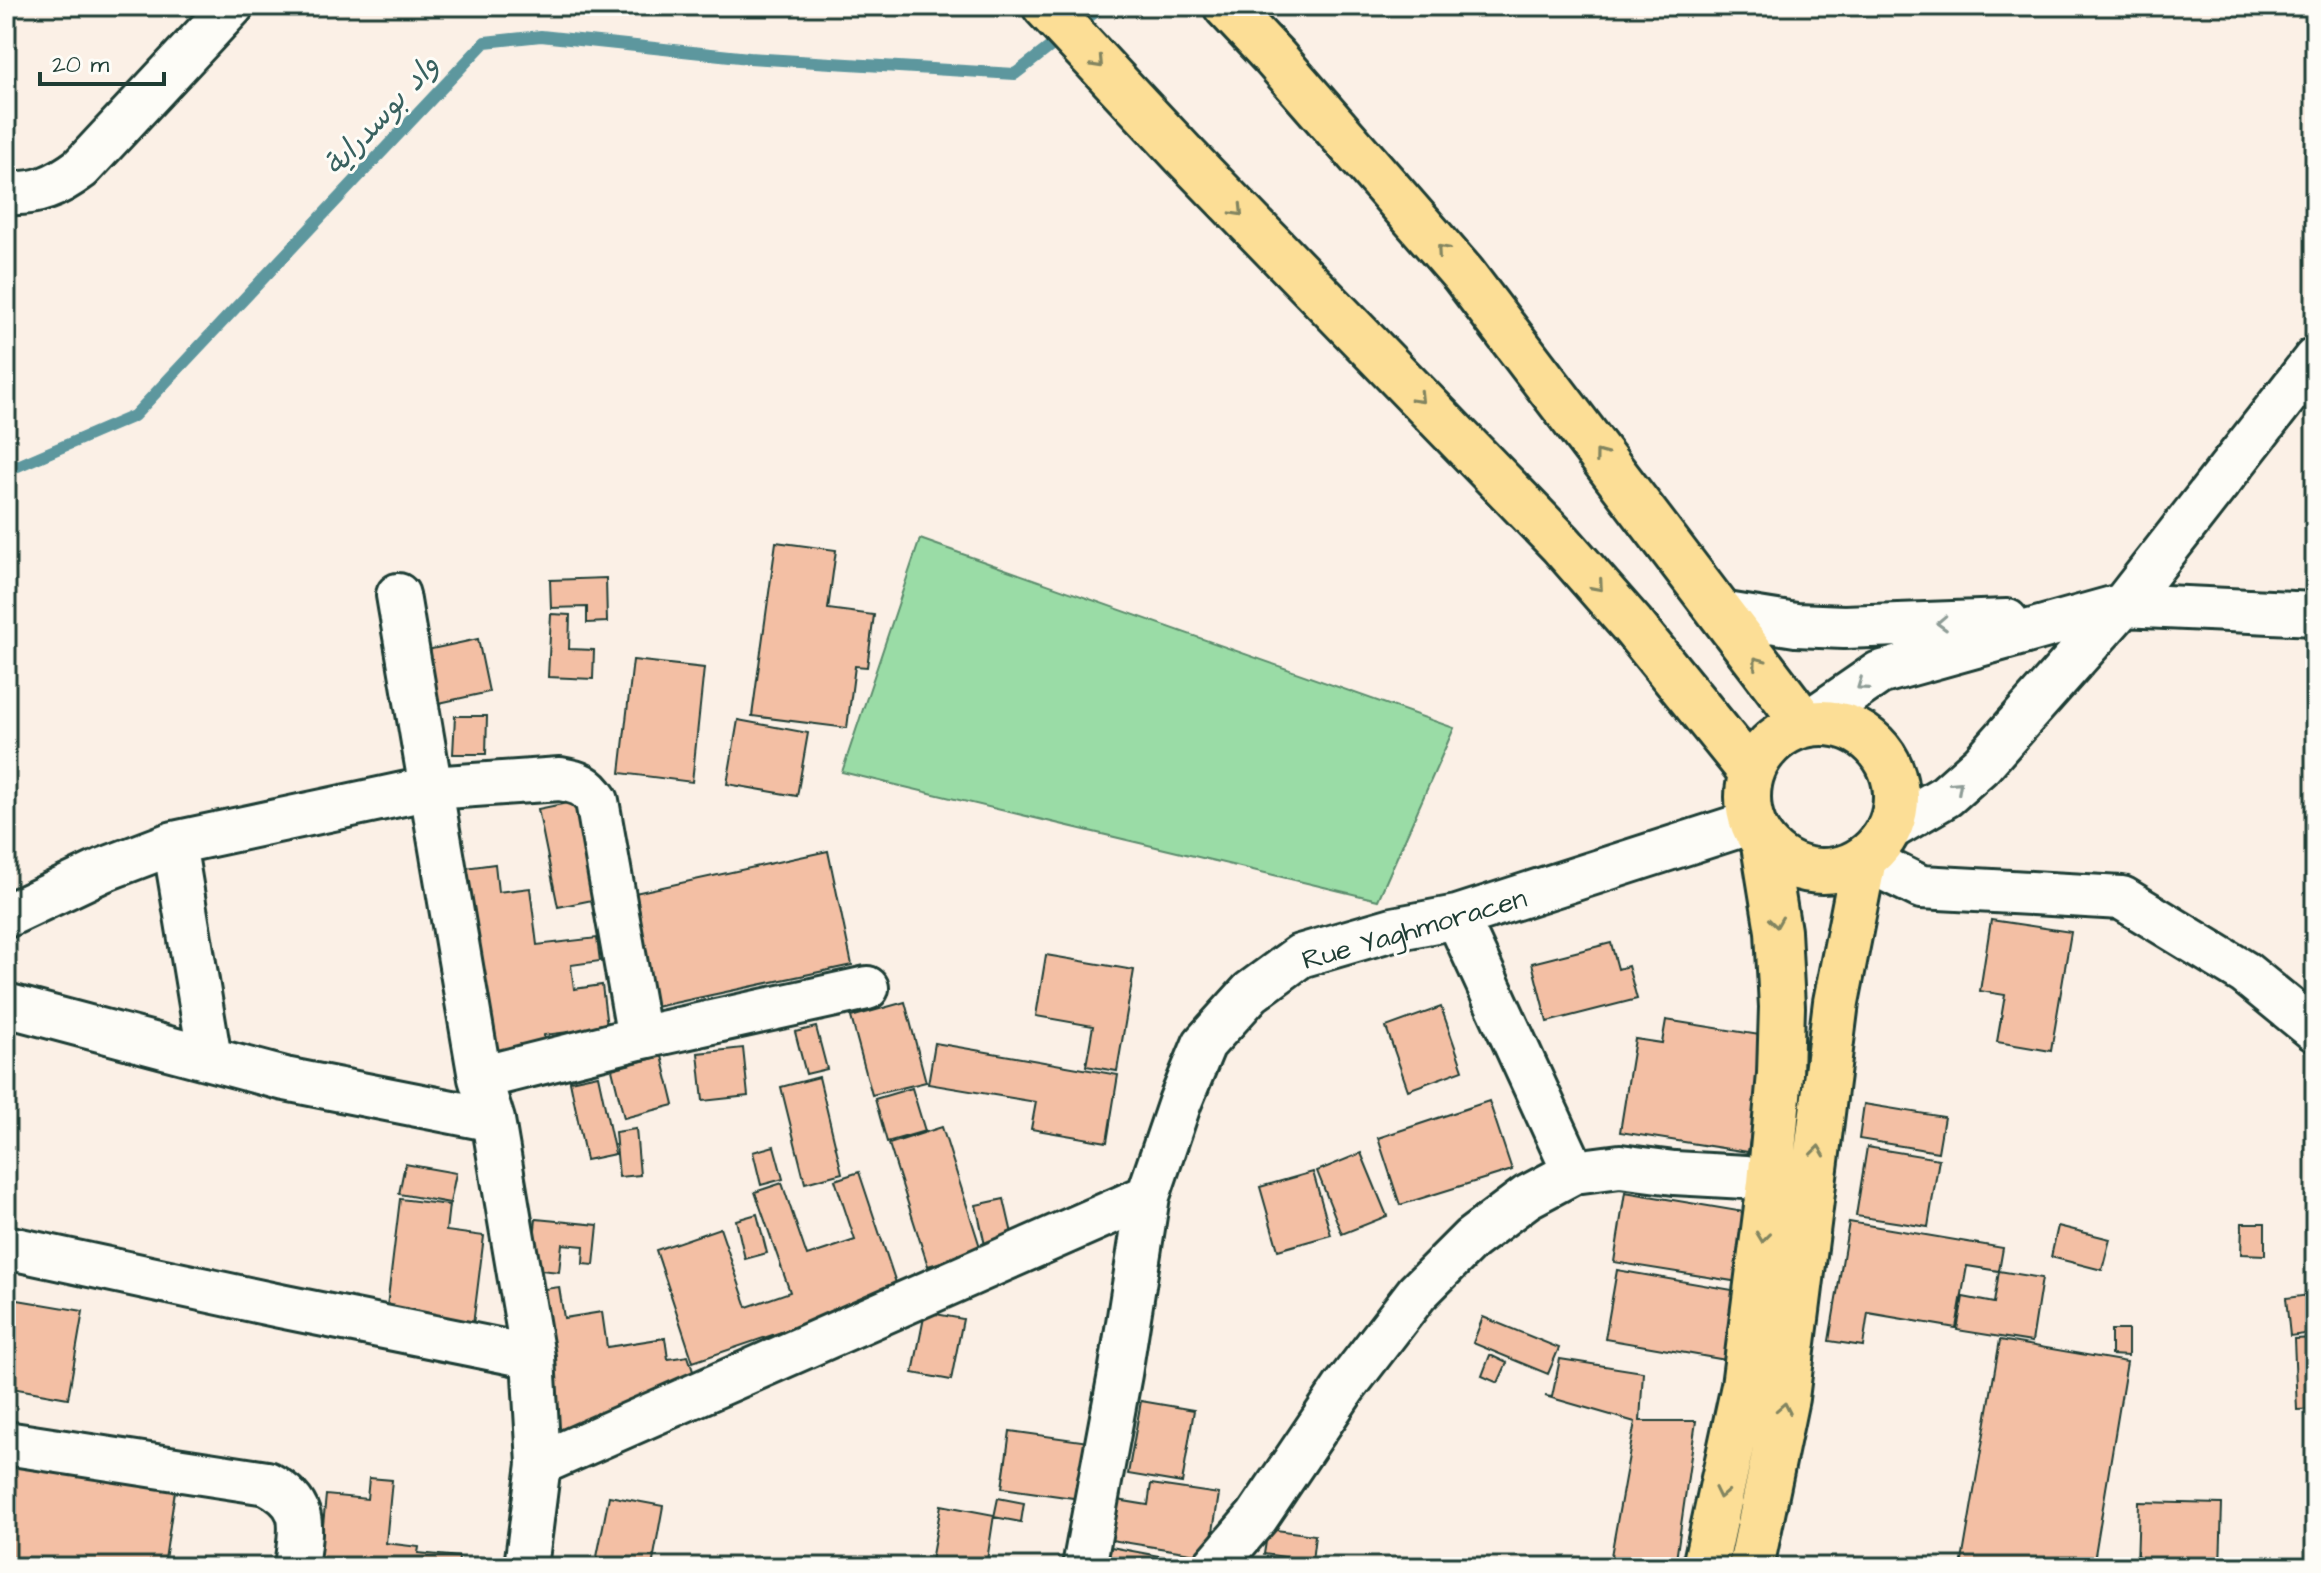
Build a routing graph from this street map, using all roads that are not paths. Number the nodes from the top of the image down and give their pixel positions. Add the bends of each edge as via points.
1 (232, 6) edge
2 (1045, 6) edge
3 (1226, 6) edge
4 (6, 193) edge
5 (2315, 359) edge
6 (398, 595) dead end
7 (2123, 605) junction
8 (1720, 613) junction
9 (2315, 614) edge
10 (2076, 618) junction
11 (1805, 724) junction
12 (1751, 772) junction
13 (431, 788) junction
14 (1758, 834) junction
15 (174, 843) junction
16 (1878, 843) junction
17 (6, 916) edge
18 (1457, 917) junction
19 (867, 988) dead end
20 (6, 1005) edge
21 (2315, 1030) edge
22 (639, 1038) junction
23 (210, 1059) junction
24 (480, 1078) junction
25 (493, 1120) junction
26 (1574, 1172) junction
27 (1770, 1183) junction
28 (1148, 1196) junction
29 (6, 1247) edge
30 (533, 1357) junction
31 (6, 1443) edge
32 (539, 1464) junction
33 (296, 1567) edge
34 (526, 1567) edge
35 (1084, 1567) edge
36 (1214, 1567) edge
37 (1705, 1567) edge
38 (1751, 1567) edge

1 - 4 street via 81,168 42,191
2 -> 12 main road via 1561,544
8 -> 3 main road via 1463,274
5 - 7 street
6 - 13 street
7 - 9 street
7 - 10 street
16 -> 7 street via 1982,764
10 -> 8 street via 1844,627
11 -> 8 main road
10 -> 11 street via 1879,673
11 - 12 main road via 1783,733
11 - 16 main road via 1829,722 1852,728 1887,759 1896,781 1897,805
12 - 14 main road via 1747,797
13 - 15 street
13 - 22 street via 560,779 589,789 597,801
13 - 24 street
14 - 16 main road via 1783,862 1807,871 1832,872
14 - 18 street, Rue Yaghmoracen
14 -> 27 main road via 1778,931 1782,1007
15 - 17 street
15 - 23 street
16 - 21 street via 1921,887 2122,898 2245,973
38 -> 16 main road via 1786,1398 1836,1002
18 - 26 street
18 - 28 street, Rue Yaghmoracen via 1300,956 1251,992 1204,1044
19 - 22 street
20 - 23 street
22 - 24 street
23 - 25 street
24 - 25 street
25 - 30 street
26 - 27 street via 1620,1166
26 - 36 street via 1527,1197 1471,1239 1417,1293 1344,1388 1257,1517
27 -> 37 main road via 1744,1386
28 - 32 street
28 - 35 street, Rue Yaghmoracen
29 - 30 street
30 - 32 street
31 - 33 street via 267,1483 286,1493 299,1512
32 - 34 street

